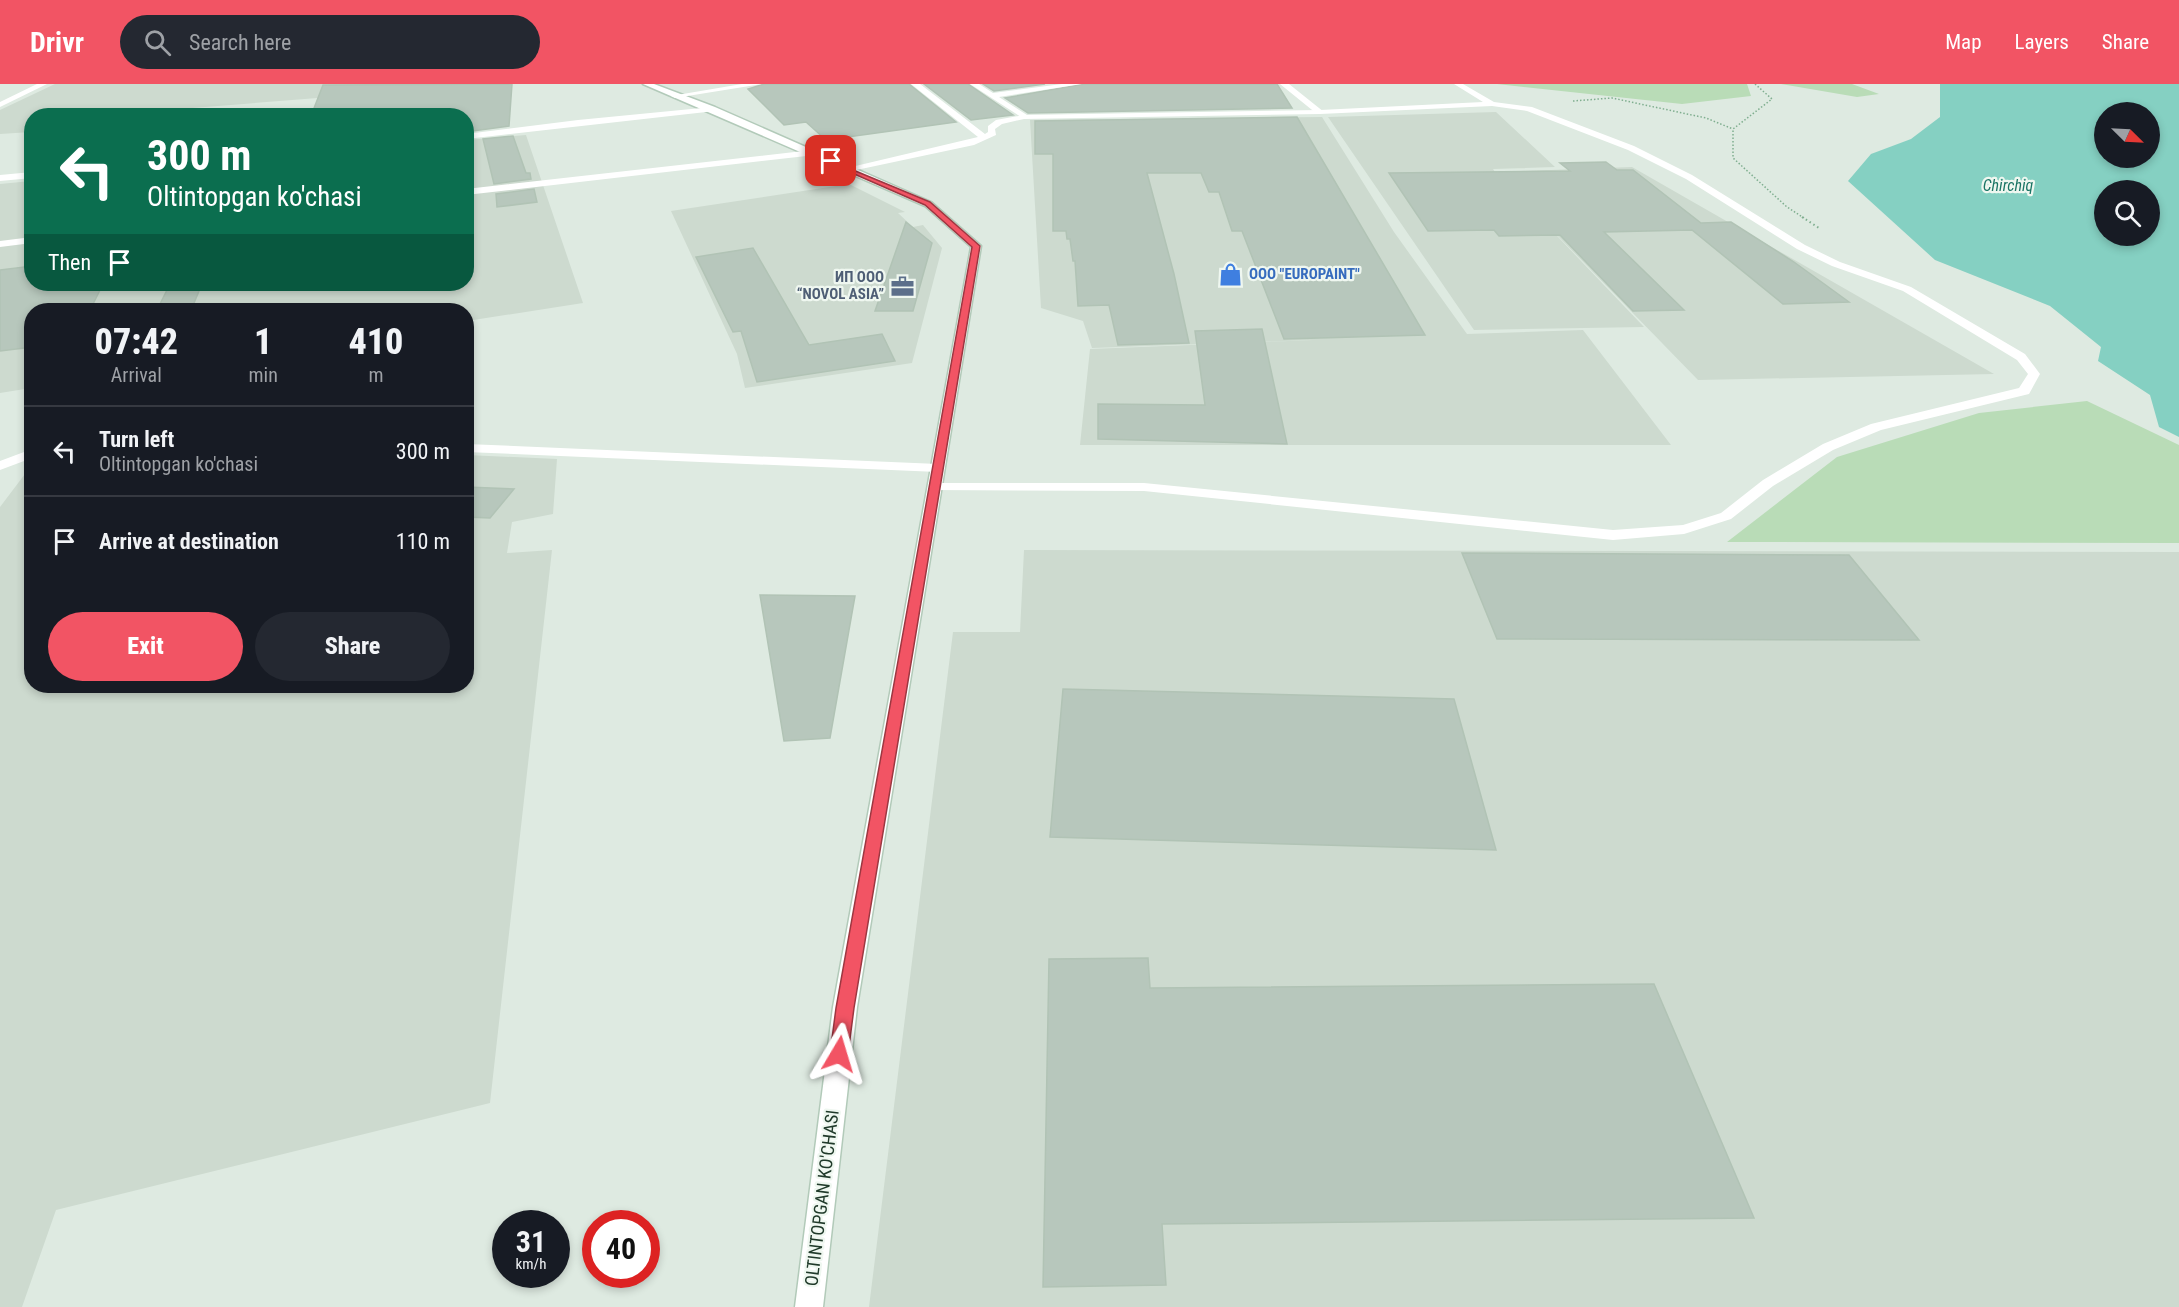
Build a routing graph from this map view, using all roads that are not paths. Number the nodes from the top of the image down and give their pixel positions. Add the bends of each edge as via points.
1 (43, 84) edge
2 (647, 84) edge
3 (758, 84) edge
4 (915, 84) edge
5 (974, 84) edge
6 (1078, 84) edge
7 (1284, 84) edge
8 (1458, 84) edge
9 (675, 96) junction
10 (991, 96) junction
11 (2, 103) edge
12 (1492, 104) junction
13 (712, 109) junction
14 (1320, 112) junction
15 (1024, 117) junction
16 (474, 136) edge
17 (985, 138) junction
18 (812, 153) junction
19 (850, 170) junction
20 (24, 176) edge
21 (0, 178) edge
22 (474, 191) edge
23 (24, 241) edge
24 (0, 244) edge
25 (474, 448) edge
26 (24, 456) edge
27 (0, 466) edge
28 (938, 468) junction
29 (935, 488) junction
30 (809, 1307) edge

1 - 11 street
2 - 9 street, OLTINTOPGAN KO'CHASI
3 - 9 street
4 - 17 street
5 - 10 street
6 - 10 street
7 - 14 street
8 - 12 street
9 - 13 street, OLTINTOPGAN KO'CHASI
10 - 15 street
12 - 14 street
12 - 29 street via 1529,109 1630,148 1689,177 1801,247 1907,289 2021,357 2034,374 2024,391 1876,427 1828,447 1768,483 1726,516 1684,529 1613,535 1144,487
13 - 16 street
13 - 18 street, OLTINTOPGAN KO'CHASI
14 - 15 street
15 - 17 street via 999,122
17 - 19 street
18 - 19 street, OLTINTOPGAN KO'CHASI
18 - 22 street
19 - 28 street, OLTINTOPGAN KO'CHASI via 928,204 976,246
20 - 21 street
23 - 24 street
25 - 28 street
26 - 27 street
28 - 29 street, OLTINTOPGAN KO'CHASI
29 - 30 street, OLTINTOPGAN KO'CHASI via 845,1008

